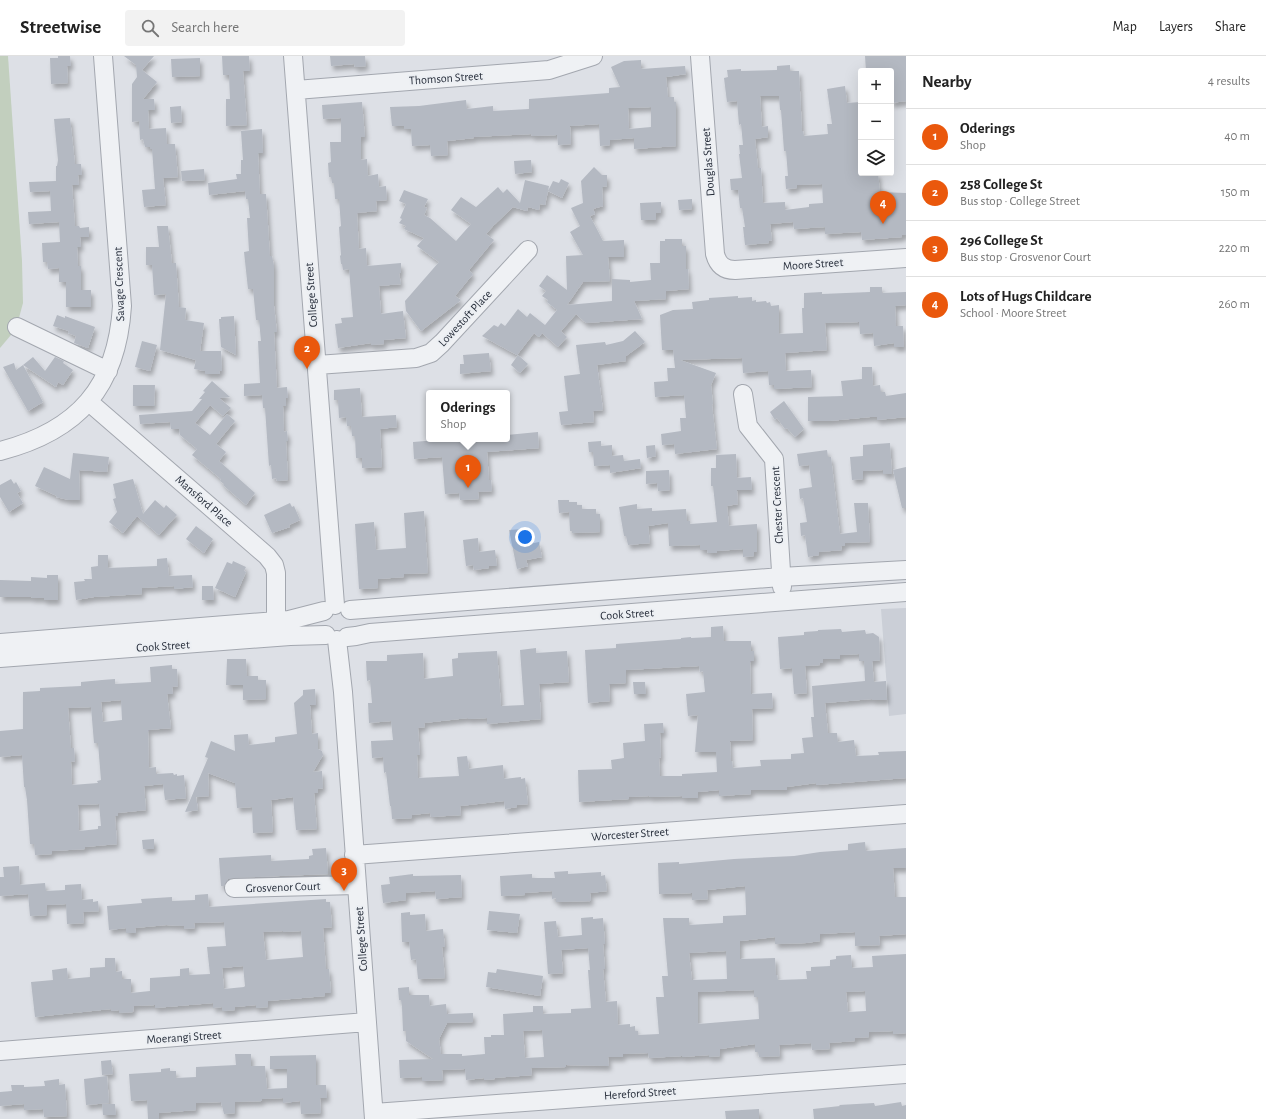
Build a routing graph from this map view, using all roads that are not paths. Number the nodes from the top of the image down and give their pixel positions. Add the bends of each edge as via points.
1 (103, 56) edge
2 (294, 56) edge
3 (593, 56) edge
4 (700, 56) edge
5 (296, 90) junction
6 (528, 250) dead end
7 (906, 258) edge
8 (721, 266) joint
9 (17, 327) dead end
10 (317, 365) junction
11 (108, 371) junction
12 (743, 394) dead end
13 (89, 402) junction
14 (0, 451) edge
15 (906, 570) edge
16 (781, 577) junction
17 (906, 592) edge
18 (784, 602) junction
19 (337, 609) junction
20 (264, 627) junction
21 (337, 637) junction
22 (3, 650) edge
23 (906, 814) edge
24 (354, 855) junction
25 (357, 885) junction
26 (234, 888) dead end
27 (367, 1022) junction
28 (0, 1051) edge
29 (906, 1074) edge
30 (374, 1116) edge

1 - 11 street, Savage Crescent via 122,306 118,341
2 - 5 street, College Street
3 - 5 street, Thomson Street via 549,70
4 - 8 street, Douglas Street via 715,254
5 - 10 street, College Street
6 - 10 street, Lowestoft Place via 431,353 416,358
7 - 8 street, Moore Street via 735,270
9 - 11 street
10 - 19 street, College Street
11 - 13 street, Savage Crescent
12 - 16 street, Chester Crescent via 748,426 774,459
13 - 14 street, Savage Crescent via 46,435
13 - 20 street, Mansford Place via 267,556 274,565 276,573
15 - 16 street, Cook Street
16 - 18 street, Chester Crescent
16 - 19 street, Cook Street
17 - 18 street, Cook Street
18 - 21 street, Cook Street
19 - 20 street, Cook Street
19 - 21 street via 320,621 321,626
19 - 21 street via 353,614 355,624 354,628
20 - 21 street, Cook Street
20 - 22 street, Cook Street
21 - 24 street, College Street
23 - 24 street, Worcester Street
24 - 25 street, College Street
25 - 26 street, Grosvenor Court
25 - 27 street, College Street
27 - 28 street, Moerangi Street
27 - 30 street, College Street
29 - 30 street, Hereford Street

